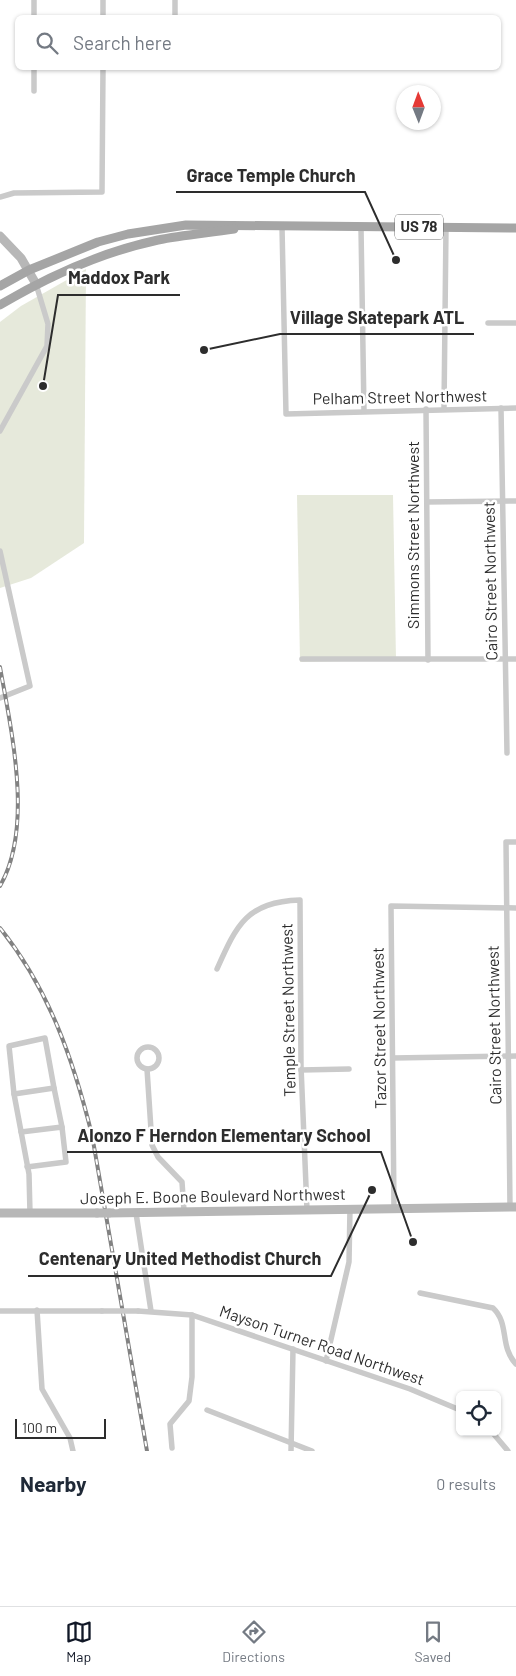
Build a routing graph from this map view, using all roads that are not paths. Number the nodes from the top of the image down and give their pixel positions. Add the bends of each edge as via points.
1 (34, 0) edge
2 (103, 0) edge
3 (174, 0) edge
4 (34, 15) edge
5 (103, 15) edge
6 (175, 15) edge
7 (34, 70) edge
8 (103, 70) edge
9 (34, 91) dead end
10 (0, 197) edge
11 (246, 227) junction
12 (446, 227) junction
13 (282, 228) junction
14 (362, 228) junction
15 (516, 228) edge
16 (0, 236) edge
17 (29, 270) junction
18 (36, 284) junction
19 (0, 286) edge
20 (0, 305) edge
21 (488, 323) dead end
22 (516, 323) edge
23 (501, 408) junction
24 (516, 408) edge
25 (426, 409) junction
26 (444, 409) junction
27 (364, 411) junction
28 (0, 431) edge
29 (502, 501) junction
30 (516, 501) edge
31 (427, 502) junction
32 (0, 551) edge
33 (302, 659) dead end
34 (516, 659) edge
35 (428, 660) junction
36 (505, 660) junction
37 (0, 698) edge
38 (507, 753) dead end
39 (516, 842) edge
40 (506, 908) junction
41 (516, 908) edge
42 (217, 969) dead end
43 (508, 1056) junction
44 (516, 1056) edge
45 (393, 1058) junction
46 (147, 1068) dead end
47 (349, 1069) dead end
48 (301, 1070) junction
49 (54, 1088) junction
50 (14, 1094) junction
51 (509, 1125) junction
52 (516, 1125) edge
53 (62, 1127) junction
54 (21, 1132) junction
55 (28, 1167) junction
56 (513, 1207) edge
57 (350, 1209) junction
58 (394, 1209) junction
59 (308, 1210) junction
60 (184, 1212) junction
61 (0, 1213) edge
62 (30, 1213) junction
63 (136, 1213) junction
64 (420, 1293) dead end
65 (37, 1310) junction
66 (0, 1311) edge
67 (151, 1311) junction
68 (192, 1315) junction
69 (293, 1349) junction
70 (326, 1361) junction
71 (516, 1364) edge
72 (456, 1408) edge
73 (208, 1410) dead end
74 (495, 1436) edge
75 (292, 1443) junction
76 (172, 1448) dead end
77 (72, 1451) edge
78 (292, 1451) edge
79 (312, 1451) edge
80 (508, 1451) edge

1 - 4 street
2 - 5 street
3 - 6 street
7 - 9 street
8 - 10 street via 102,192 21,193
11 - 13 main road, US 78
11 - 17 main road, US 78 via 215,224 138,232 88,245
11 - 18 main road, US 78 via 134,246 92,259
12 - 14 main road, US 78
12 - 15 main road, US 78
12 - 26 street
13 - 14 main road, US 78
13 - 27 street, Pelham Street Northwest via 286,414
14 - 27 street
16 - 17 main road
17 - 18 main road
17 - 19 main road, US 78
18 - 20 main road, US 78
18 - 28 street via 48,324 47,346
21 - 22 street
23 - 24 street, Pelham Street Northwest
23 - 26 street, Pelham Street Northwest
23 - 29 street, Cairo Street Northwest
25 - 26 street, Pelham Street Northwest
25 - 27 street, Pelham Street Northwest
25 - 31 street, Simmons Street Northwest
29 - 30 street
29 - 31 street
29 - 36 street, Cairo Street Northwest
31 - 35 street, Simmons Street Northwest
32 - 37 street via 30,686
33 - 35 street
34 - 36 street
35 - 36 street
36 - 38 street, Cairo Street Northwest
39 - 40 street, Cairo Street Northwest via 506,842
40 - 41 street
40 - 43 street, Cairo Street Northwest
40 - 45 street, Tazor Street Northwest via 391,906
42 - 48 street, Temple Street Northwest via 234,931 249,914 272,903 300,900
43 - 44 street
43 - 45 street
43 - 51 street, Cairo Street Northwest
45 - 58 street, Tazor Street Northwest
46 - 60 street via 152,1145 158,1157 182,1182
47 - 48 street
48 - 59 street, Temple Street Northwest
49 - 50 street
49 - 50 street via 45,1038 9,1046
49 - 53 street
50 - 54 street
51 - 52 street
51 - 56 street, Cairo Street Northwest
53 - 54 street
53 - 55 street via 66,1162
54 - 55 street
55 - 62 street
56 - 58 main road, Joseph E. Boone Boulevard Northwest
57 - 58 main road, Joseph E. Boone Boulevard Northwest
57 - 59 main road, Joseph E. Boone Boulevard Northwest
57 - 70 street via 349,1262
59 - 60 main road, Joseph E. Boone Boulevard Northwest
60 - 63 main road, Joseph E. Boone Boulevard Northwest
61 - 62 main road, Joseph E. Boone Boulevard Northwest
62 - 63 main road, Joseph E. Boone Boulevard Northwest, bridge
63 - 67 street
64 - 71 street via 493,1308 501,1318 504,1346
65 - 66 street, Mayson Turner Road Northwest
65 - 67 street, Mayson Turner Road Northwest, bridge
65 - 77 street via 42,1389 70,1438
67 - 68 street, Mayson Turner Road Northwest
68 - 69 street, Mayson Turner Road Northwest
68 - 76 street via 190,1396 187,1406 170,1424
69 - 70 street, Mayson Turner Road Northwest
69 - 75 street
70 - 72 street, Mayson Turner Road Northwest
73 - 75 street
74 - 80 street
75 - 78 street
75 - 79 street

